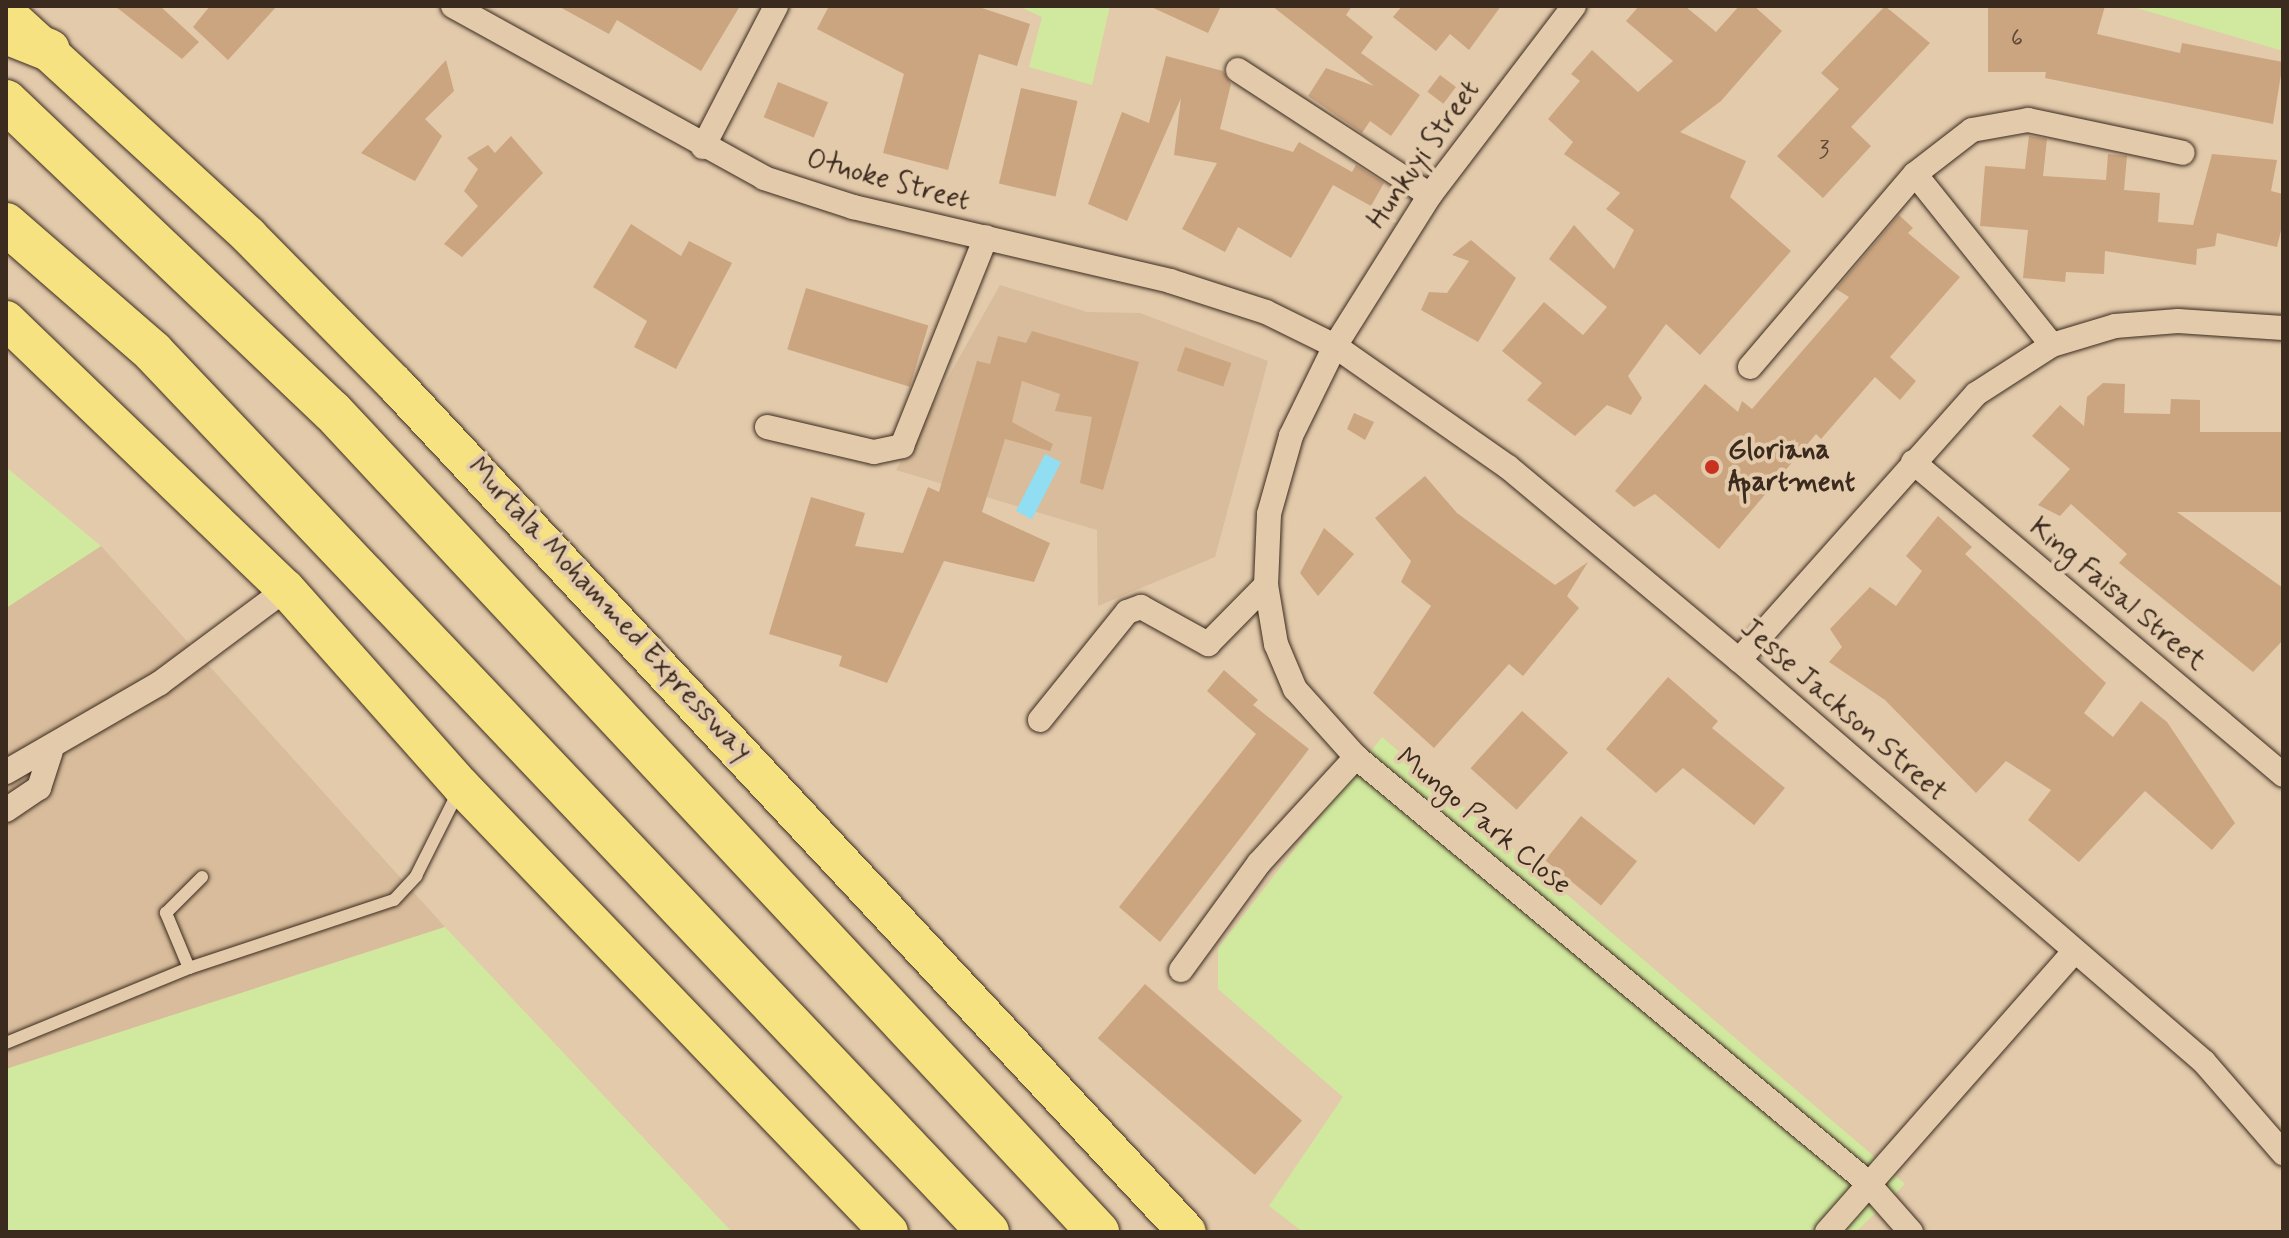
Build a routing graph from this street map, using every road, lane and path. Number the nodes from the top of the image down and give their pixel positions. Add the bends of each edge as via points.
1 (453, 6) edge
2 (776, 6) edge
3 (1574, 6) edge
4 (6, 13) edge
5 (6, 33) edge
6 (49, 50) junction
7 (1238, 70) dead end
8 (6, 101) edge
9 (703, 147) junction
10 (2183, 153) dead end
11 (1915, 174) junction
12 (1430, 195) junction
13 (6, 224) edge
14 (986, 237) junction
15 (6, 320) edge
16 (2283, 328) edge
17 (2052, 345) junction
18 (1335, 346) junction
19 (1750, 367) dead end
20 (767, 427) dead end
21 (1913, 462) junction
22 (1266, 585) junction
23 (286, 589) junction
24 (1739, 660) junction
25 (1040, 720) dead end
26 (51, 752) junction
27 (1356, 757) junction
28 (6, 772) edge
29 (2283, 775) edge
30 (461, 786) junction
31 (6, 810) edge
32 (202, 877) dead end
33 (2074, 952) junction
34 (189, 968) junction
35 (1181, 970) dead end
36 (6, 1043) edge
37 (2283, 1153) edge
38 (1866, 1181) junction
39 (889, 1232) edge
40 (988, 1232) edge
41 (1098, 1232) edge
42 (1187, 1232) edge
43 (1827, 1232) edge
44 (1911, 1232) edge

1 - 9 street, Otuoke Street
2 - 9 street
3 - 12 street, Hunkuyi Street
4 - 6 highway, Murtala Mohammed Expressway
5 - 6 highway
6 - 42 highway, Murtala Mohammed Expressway via 415,405
7 - 12 street
8 - 41 highway via 332,411
9 - 14 street, Otuoke Street via 764,178 853,207
10 - 11 street via 2000,120 1972,130
11 - 17 street
11 - 19 street
12 - 18 street, Hunkuyi Street
13 - 40 highway via 153,352
14 - 18 street, Otuoke Street via 1170,281 1266,312
14 - 20 street via 902,446 874,452
15 - 23 highway
16 - 17 street via 2178,321 2115,326
17 - 21 street via 1976,394
18 - 22 street, Mungo Park Close via 1291,436 1269,514
18 - 24 street, Jesse Jackson Street via 1508,467
21 - 24 street
21 - 29 street, King Faisal Street
22 - 25 street via 1208,644 1141,607 1127,612
22 - 27 street, Mungo Park Close via 1276,644 1295,689
23 - 26 street
23 - 30 highway
24 - 33 street, Jesse Jackson Street
26 - 28 street
26 - 31 street via 39,788
27 - 35 street via 1259,863
27 - 38 street, Mungo Park Close
30 - 34 lane via 416,876 394,900
30 - 39 highway
32 - 34 lane via 166,913
33 - 37 street, Jesse Jackson Street via 2204,1062
33 - 38 street
34 - 36 lane
38 - 43 street
38 - 44 street, Mungo Park Close

